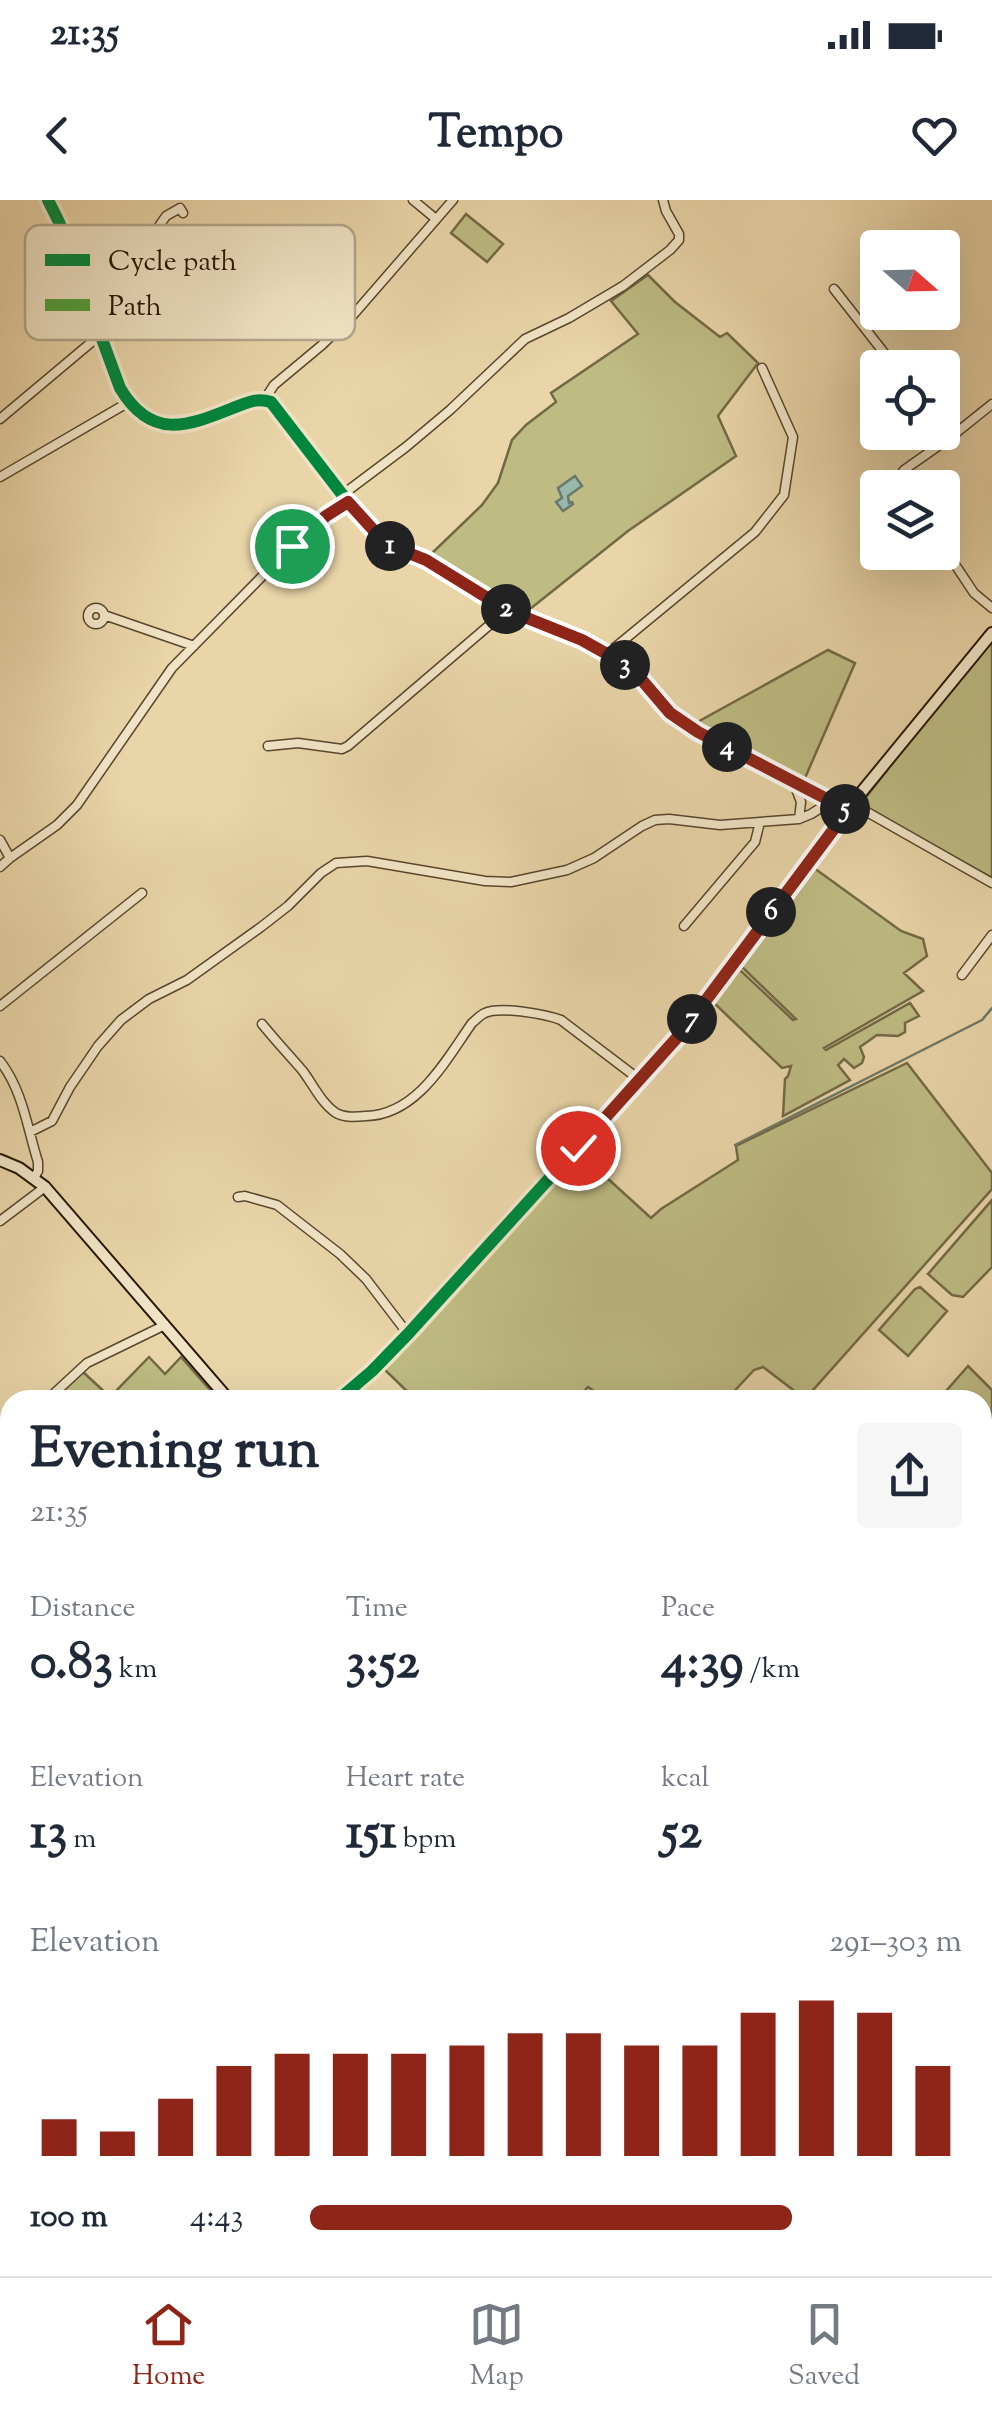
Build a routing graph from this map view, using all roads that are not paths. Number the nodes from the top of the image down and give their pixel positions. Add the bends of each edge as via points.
1 (48, 200) edge
2 (413, 200) edge
3 (453, 200) edge
4 (663, 200) edge
5 (183, 213) dead end
6 (436, 219) junction
7 (61, 225) edge
8 (160, 225) edge
9 (834, 289) dead end
10 (355, 313) edge
11 (94, 340) edge
12 (102, 340) edge
13 (328, 340) edge
14 (882, 350) edge
15 (762, 368) dead end
16 (265, 399) junction
17 (128, 402) junction
18 (992, 404) edge
19 (0, 419) edge
20 (960, 430) edge
21 (932, 450) edge
22 (904, 470) edge
23 (0, 477) edge
24 (345, 499) junction
25 (959, 570) edge
26 (992, 608) edge
27 (507, 610) junction
28 (104, 616) dead end
29 (992, 634) edge
30 (194, 646) junction
31 (607, 654) junction
32 (268, 746) dead end
33 (793, 782) junction
34 (830, 802) junction
35 (851, 807) junction
36 (799, 818) junction
37 (760, 822) junction
38 (0, 840) edge
39 (10, 858) junction
40 (0, 867) edge
41 (992, 882) edge
42 (142, 893) dead end
43 (684, 926) dead end
44 (992, 935) edge
45 (962, 975) dead end
46 (0, 1006) edge
47 (262, 1024) dead end
48 (0, 1060) edge
49 (640, 1080) junction
50 (30, 1132) junction
51 (0, 1160) edge
52 (34, 1178) junction
53 (45, 1187) junction
54 (238, 1197) dead end
55 (0, 1221) edge
56 (164, 1325) junction
57 (408, 1334) junction
58 (57, 1390) edge
59 (220, 1390) edge
60 (350, 1390) edge

1 - 7 street
2 - 6 street
3 - 6 street
4 - 24 street via 680,234 670,250 623,286 525,339
5 - 8 street via 180,208
6 - 10 street
9 - 14 street
11 - 19 street
12 - 17 street
13 - 16 street
15 - 31 street via 794,437 784,494 755,532
16 - 17 street via 174,425
16 - 24 street
17 - 23 street
18 - 20 street
21 - 22 street
24 - 27 street via 386,544 426,560
24 - 30 street
25 - 26 street
27 - 31 street
27 - 32 street via 348,746
28 - 30 street
29 - 35 street
30 - 39 street via 77,805
31 - 33 street via 670,713
33 - 34 street
33 - 36 street
34 - 35 street
34 - 36 street
35 - 41 street
35 - 49 street
36 - 37 street
37 - 43 street via 755,842
37 - 50 street via 655,820 604,854 511,882 367,862 331,866 268,922 121,1020 52,1121
38 - 39 street
39 - 40 street
42 - 46 street
44 - 45 street
47 - 49 street via 343,1116 387,1114 407,1102 472,1024 491,1011 561,1020
48 - 50 street via 14,1078
49 - 57 street
50 - 52 street via 38,1162
51 - 52 street
52 - 53 street
53 - 55 street
53 - 56 street
54 - 57 street via 277,1206 340,1254
56 - 58 street via 87,1364
56 - 59 street
57 - 60 street

